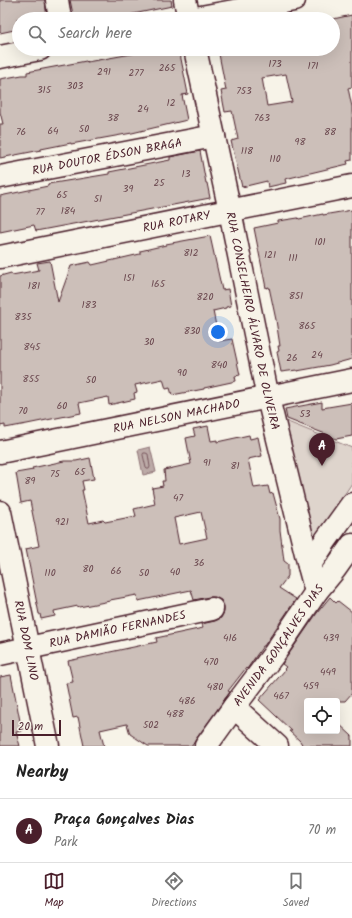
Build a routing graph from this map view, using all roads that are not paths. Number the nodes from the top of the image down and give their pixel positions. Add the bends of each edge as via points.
1 (57, 0) edge
2 (185, 0) edge
3 (294, 0) edge
4 (59, 12) edge
5 (188, 12) edge
6 (228, 12) edge
7 (12, 55) edge
8 (197, 56) edge
9 (0, 57) edge
10 (214, 136) junction
11 (0, 177) edge
12 (352, 186) edge
13 (230, 211) junction
14 (0, 257) edge
15 (352, 380) edge
16 (268, 398) junction
17 (0, 452) edge
18 (352, 504) edge
19 (0, 512) edge
20 (352, 545) edge
21 (309, 566) junction
22 (316, 592) junction
23 (212, 609) dead end
24 (28, 647) junction
25 (0, 654) edge
26 (234, 707) junction
27 (48, 746) edge
28 (206, 746) edge
29 (277, 746) edge

1 - 4 street
2 - 5 street
3 - 6 street
7 - 9 street
8 - 10 street, RUA CONSELHEIRO ÁLVARO DE OLIVEIRA
10 - 11 street, RUA DOUTOR ÉDSON BRAGA
10 - 13 street, RUA CONSELHEIRO ÁLVARO DE OLIVEIRA
12 - 13 street, RUA ROTARY
13 - 14 street, RUA ROTARY
13 - 16 street, RUA CONSELHEIRO ÁLVARO DE OLIVEIRA
15 - 16 street, RUA NELSON MACHADO
16 - 17 street, RUA NELSON MACHADO
16 - 21 street, RUA CONSELHEIRO ÁLVARO DE OLIVEIRA
18 - 21 street, AVENIDA GONÇALVES DIAS
19 - 24 street, RUA DOM LINO
20 - 22 street, AVENIDA GONÇALVES DIAS
21 - 22 street, RUA CONSELHEIRO ÁLVARO DE OLIVEIRA
22 - 26 street, AVENIDA GONÇALVES DIAS
23 - 24 street, RUA DAMIÃO FERNANDES
24 - 25 street, RUA DAMIÃO FERNANDES
24 - 27 street, RUA DOM LINO
26 - 28 street, AVENIDA GONÇALVES DIAS
26 - 29 street

